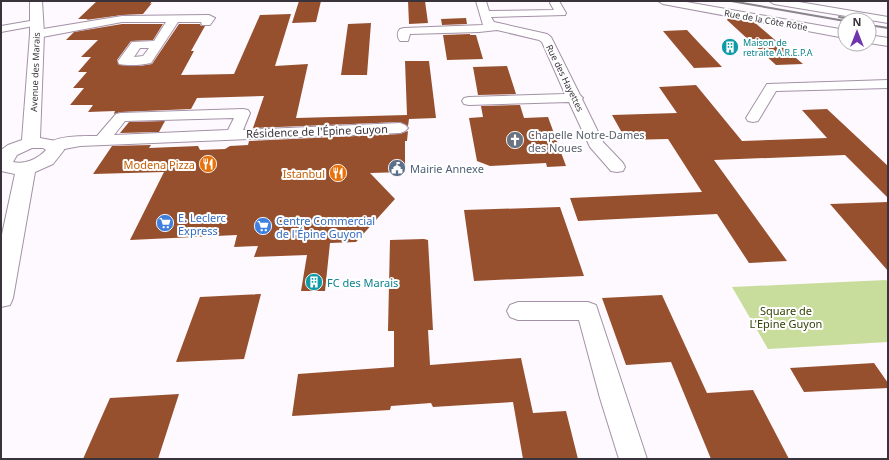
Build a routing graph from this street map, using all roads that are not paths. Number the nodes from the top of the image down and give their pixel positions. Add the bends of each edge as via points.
1 (36, 1) edge
2 (481, 1) edge
3 (663, 1) edge
4 (774, 1) edge
5 (554, 3) dead end
6 (484, 14) junction
7 (174, 19) junction
8 (888, 20) edge
9 (206, 23) dead end
10 (496, 27) junction
11 (1, 29) edge
12 (36, 29) junction
13 (837, 33) edge
14 (404, 38) dead end
15 (877, 40) edge
16 (888, 42) edge
17 (124, 76) dead end
18 (888, 84) edge
19 (576, 98) junction
20 (469, 102) dead end
21 (753, 118) dead end
22 (400, 128) dead end
23 (234, 134) junction
24 (102, 140) junction
25 (31, 144) junction
26 (54, 146) junction
27 (3, 158) edge
28 (617, 167) dead end
29 (26, 168) junction
30 (1, 298) edge
31 (518, 311) dead end
32 (633, 459) edge

1 - 12 street, Avenue des Marais
2 - 6 street
3 - 13 street, Rue de la Côte Rôtie
4 - 8 street
5 - 6 street via 561,13
6 - 10 street via 487,23
7 - 9 street via 209,18
7 - 12 street via 122,19
7 - 17 street via 158,44 136,45 124,61 135,60
10 - 14 street, Rue des Hayettes via 404,32
10 - 19 street, Rue des Hayettes via 547,40
11 - 12 street
12 - 25 street, Avenue des Marais
15 - 16 street
18 - 21 street via 772,87
19 - 20 street
19 - 28 street, Rue des Hayettes via 596,144
22 - 23 street, Résidence de l'Épine Guyon
23 - 24 street, Résidence de l'Épine Guyon
23 - 24 street, Résidence de l'Épine Guyon via 243,113 121,117
24 - 26 street, Résidence de l'Épine Guyon
25 - 26 street via 45,143
25 - 27 street via 18,148
26 - 29 street via 53,154 49,158
27 - 29 street via 7,167
29 - 30 street
31 - 32 street via 588,311

